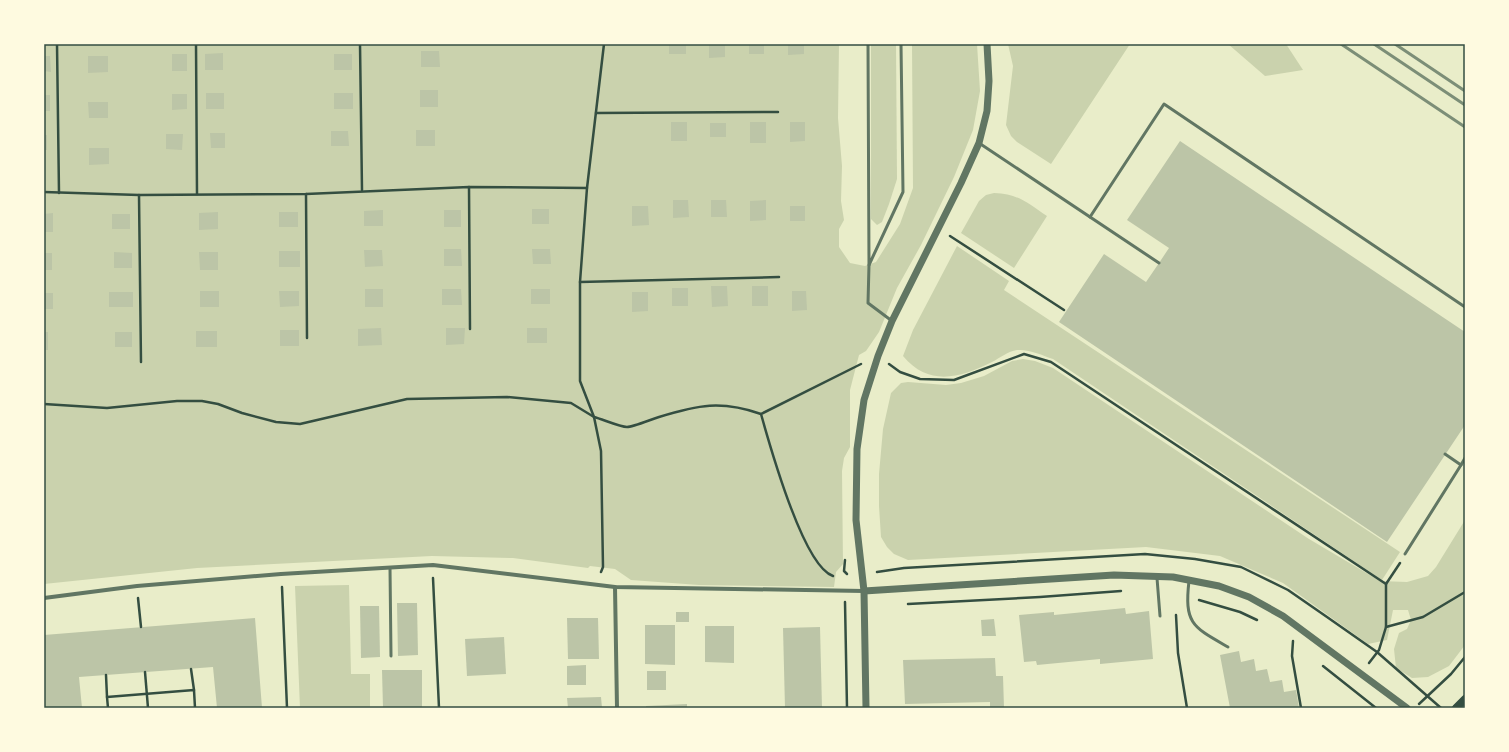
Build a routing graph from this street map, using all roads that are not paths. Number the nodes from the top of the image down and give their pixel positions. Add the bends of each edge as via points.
1 (868, 44) edge
2 (901, 44) edge
3 (987, 44) edge
4 (979, 143) junction
5 (1090, 217) junction
6 (1159, 263) dead end
7 (869, 264) junction
8 (1465, 307) edge
9 (892, 321) junction
10 (1445, 454) dead end
11 (1465, 458) edge
12 (1461, 465) junction
13 (1406, 554) road end
14 (390, 568) junction
15 (1156, 576) junction
16 (1189, 580) junction
17 (615, 587) junction
18 (864, 590) junction
19 (44, 598) edge
20 (1160, 616) dead end
21 (1228, 647) dead end
22 (391, 656) dead end
23 (1464, 700) edge
24 (617, 708) edge
25 (866, 708) edge
26 (1408, 708) edge
27 (1456, 708) edge

1 - 7 lane
2 - 7 lane via 903,192
3 - 4 street via 987,111
4 - 5 lane
4 - 9 street
5 - 6 lane
5 - 8 lane via 1164,104
7 - 9 lane via 868,303
9 - 18 street via 864,400 857,449 856,520
10 - 12 lane
11 - 12 lane
12 - 13 lane
14 - 17 street via 433,565
14 - 19 street via 137,586
14 - 22 lane
15 - 16 street
15 - 18 street via 1114,575
15 - 20 lane
16 - 21 lane via 1186,602 1190,618 1201,631
16 - 26 street via 1219,586 1249,597 1283,616
17 - 18 street
17 - 24 street
18 - 25 street
23 - 27 main road

